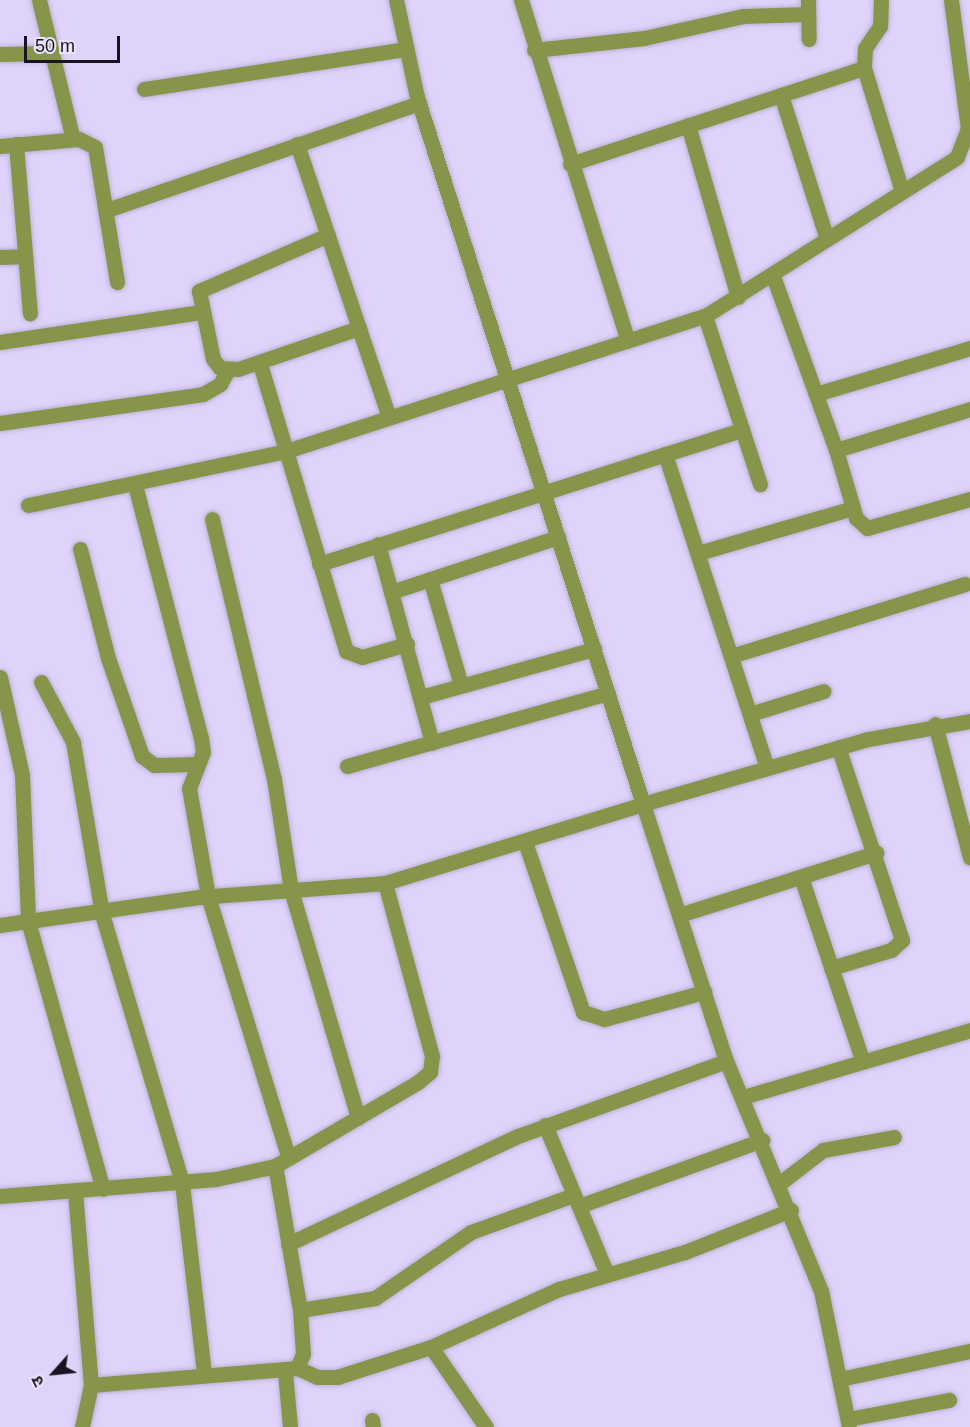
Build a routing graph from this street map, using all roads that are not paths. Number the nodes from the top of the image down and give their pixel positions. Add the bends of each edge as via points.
1 (39, 0) edge
2 (396, 0) edge
3 (521, 0) edge
4 (881, 0) edge
5 (951, 0) edge
6 (808, 7) edge
7 (809, 39) dead end
8 (404, 49) junction
9 (534, 50) junction
10 (52, 53) junction
11 (0, 54) edge
12 (864, 68) junction
13 (144, 89) dead end
14 (781, 95) junction
15 (419, 103) junction
16 (688, 125) junction
17 (73, 139) junction
18 (16, 144) junction
19 (297, 144) junction
20 (0, 146) edge
21 (570, 164) junction
22 (901, 188) junction
23 (107, 210) junction
24 (328, 235) junction
25 (827, 239) junction
26 (24, 256) junction
27 (0, 257) edge
28 (773, 276) junction
29 (117, 282) dead end
30 (738, 297) junction
31 (201, 312) junction
32 (30, 313) dead end
33 (705, 316) junction
34 (359, 328) junction
35 (628, 341) junction
36 (0, 342) edge
37 (970, 348) edge
38 (260, 364) junction
39 (228, 370) junction
40 (507, 379) junction
41 (816, 394) junction
42 (970, 409) edge
43 (389, 417) junction
44 (0, 423) edge
45 (742, 430) junction
46 (836, 450) junction
47 (286, 451) junction
48 (665, 454) junction
49 (760, 484) dead end
50 (135, 485) junction
51 (543, 490) junction
52 (970, 500) edge
53 (28, 505) dead end
54 (853, 508) junction
55 (212, 519) dead end
56 (558, 537) junction
57 (378, 544) junction
58 (80, 549) dead end
59 (698, 553) junction
60 (319, 564) junction
61 (430, 579) junction
62 (965, 584) dead end
63 (391, 592) junction
64 (407, 644) junction
65 (594, 649) junction
66 (731, 656) junction
67 (0, 677) edge
68 (41, 682) dead end
69 (461, 686) junction
70 (824, 691) dead end
71 (608, 693) junction
72 (421, 697) junction
73 (750, 714) junction
74 (970, 721) edge
75 (935, 724) junction
76 (432, 743) junction
77 (838, 747) junction
78 (197, 764) junction
79 (347, 766) dead end
80 (767, 768) junction
81 (644, 804) junction
82 (525, 842) junction
83 (876, 853) junction
84 (970, 857) edge
85 (801, 877) junction
86 (385, 883) junction
87 (291, 890) junction
88 (208, 896) junction
89 (102, 914) junction
90 (679, 915) junction
91 (28, 921) junction
92 (0, 925) edge
93 (831, 968) junction
94 (704, 992) junction
95 (970, 1030) edge
96 (862, 1059) junction
97 (726, 1061) junction
98 (743, 1097) junction
99 (358, 1117) junction
100 (545, 1125) junction
101 (894, 1137) dead end
102 (762, 1140) junction
103 (288, 1156) junction
104 (275, 1166) junction
105 (182, 1183) junction
106 (780, 1183) junction
107 (103, 1188) junction
108 (75, 1191) junction
109 (0, 1196) edge
110 (576, 1200) junction
111 (791, 1210) junction
112 (288, 1244) junction
113 (607, 1274) junction
114 (300, 1310) junction
115 (431, 1347) junction
116 (970, 1351) edge
117 (291, 1370) junction
118 (204, 1374) junction
119 (840, 1379) junction
120 (91, 1385) junction
121 (949, 1400) dead end
122 (848, 1423) edge
123 (82, 1427) edge
124 (290, 1427) edge
125 (486, 1427) edge

1 - 10 street
2 - 8 street
3 - 9 street
4 - 12 street via 880,26 865,48
5 - 22 street via 966,145 957,157
6 - 7 street
6 - 9 street via 744,16 644,38
8 - 13 street
8 - 15 street
9 - 21 street
10 - 11 street
10 - 17 street
12 - 14 street
12 - 22 street
14 - 16 street
14 - 25 street
15 - 19 street
15 - 40 street
16 - 21 street
16 - 30 street
17 - 18 street
17 - 23 street via 88,140 95,147
18 - 20 street
18 - 26 street
19 - 23 street
19 - 24 street
21 - 35 street
22 - 25 street
23 - 29 street
24 - 31 street via 206,284 198,299
24 - 34 street
25 - 28 street
26 - 27 street
26 - 32 street
28 - 30 street
28 - 41 street
30 - 33 street
31 - 36 street
31 - 39 street via 213,359
33 - 35 street
33 - 45 street
34 - 38 street
34 - 43 street
35 - 40 street
37 - 41 street
38 - 39 street
38 - 47 street
39 - 44 street via 220,384 203,394
40 - 43 street
40 - 51 street
41 - 46 street
42 - 46 street
43 - 47 street
45 - 48 street
45 - 49 street
46 - 54 street
47 - 50 street
47 - 60 street
48 - 51 street
48 - 59 street
50 - 53 street
50 - 78 street via 201,738
51 - 56 street
51 - 57 street
52 - 54 street via 867,528
54 - 59 street
55 - 87 street via 274,779
56 - 61 street
56 - 65 street
57 - 60 street
57 - 63 street
58 - 78 street via 142,756 154,765
59 - 66 street
60 - 64 street via 346,651 362,657
61 - 63 street
61 - 69 street
62 - 66 street
63 - 64 street
64 - 72 street
65 - 69 street
65 - 71 street
66 - 73 street
67 - 91 street via 22,775
68 - 89 street via 73,742
69 - 72 street
70 - 73 street
71 - 76 street
71 - 81 street
72 - 76 street
73 - 80 street
74 - 75 street
75 - 77 street
75 - 84 street
76 - 79 street
77 - 80 street
77 - 83 street
78 - 88 street via 189,788
80 - 81 street
81 - 82 street
81 - 90 street
82 - 86 street
82 - 94 street via 583,1012 604,1019
83 - 85 street
83 - 93 street via 902,940 891,950
85 - 90 street
85 - 93 street
86 - 87 street
86 - 99 street via 432,1056 430,1072 418,1082
87 - 88 street
87 - 99 street
88 - 89 street
88 - 103 street
89 - 91 street
89 - 105 street
90 - 94 street
91 - 92 street
91 - 107 street
93 - 96 street
94 - 97 street
95 - 96 street
96 - 98 street
97 - 98 street
97 - 100 street
98 - 102 street
99 - 103 street
100 - 110 street
100 - 112 street via 437,1170 327,1230
101 - 106 street via 823,1150
102 - 106 street
102 - 110 street
103 - 104 street
104 - 105 street
104 - 112 street
105 - 107 street
105 - 118 street
106 - 111 street
107 - 108 street
108 - 109 street
108 - 120 street
110 - 113 street
110 - 114 street via 471,1232 375,1298
111 - 113 street via 685,1252
111 - 119 street via 821,1291
112 - 114 street
113 - 115 street via 518,1306
114 - 117 street via 303,1353
115 - 117 street via 337,1377 317,1377
115 - 125 street
116 - 119 street
117 - 118 street
117 - 124 street
118 - 120 street
119 - 122 street
120 - 123 street
121 - 122 street

